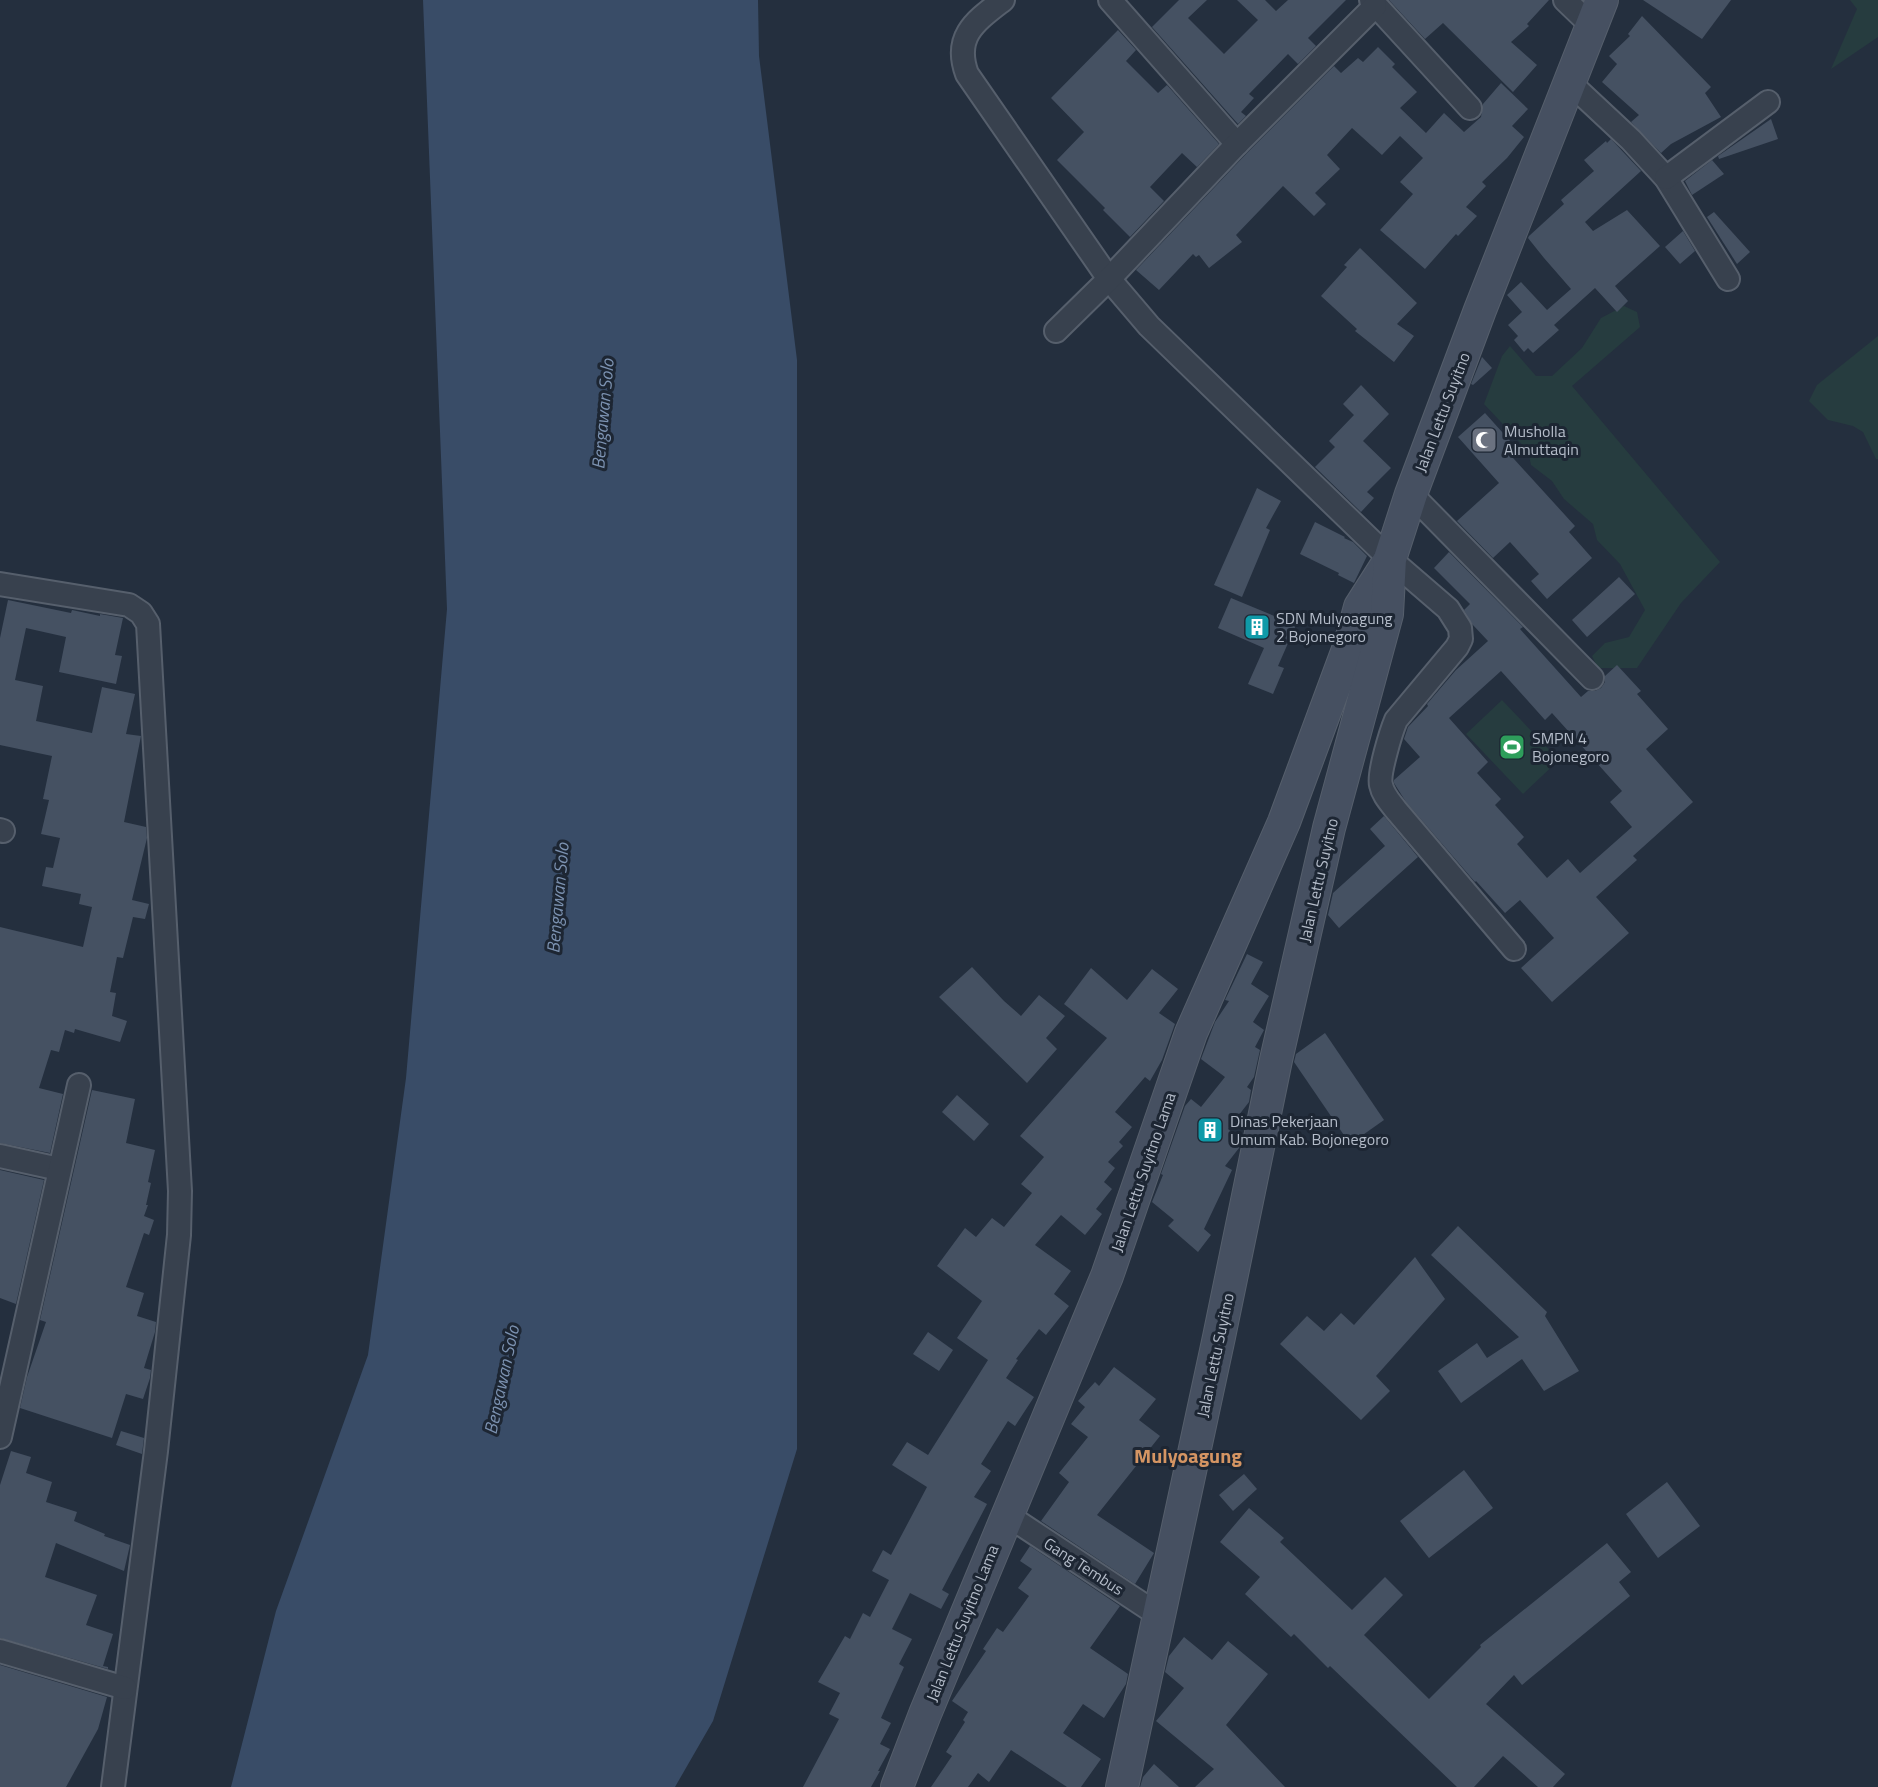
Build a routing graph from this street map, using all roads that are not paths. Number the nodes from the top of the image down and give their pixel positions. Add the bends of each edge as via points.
1 (1003, 0) edge
2 (1110, 0) edge
3 (1565, 0) edge
4 (1373, 3) edge
5 (1597, 13) edge
6 (1570, 83) junction
7 (1768, 102) dead end
8 (1470, 108) dead end
9 (1237, 144) junction
10 (1666, 178) junction
11 (1109, 279) junction
12 (1728, 279) dead end
13 (1056, 331) dead end
14 (1411, 494) junction
15 (1390, 560) junction
16 (0, 584) edge
17 (1592, 678) dead end
18 (1284, 822) junction
19 (1329, 828) junction
20 (1514, 949) dead end
21 (79, 1085) dead end
22 (0, 1156) edge
23 (59, 1168) junction
24 (0, 1437) edge
25 (1007, 1515) junction
26 (1160, 1616) junction
27 (0, 1650) edge
28 (125, 1688) junction
29 (113, 1787) edge
30 (897, 1787) edge
31 (1122, 1787) edge

1 - 11 street via 967,33 962,48 967,74
2 - 9 street
3 - 5 street
4 - 8 street
4 - 9 street
5 - 6 main road, Jalan Lettu Suyitno
6 - 10 street
6 - 14 main road, Jalan Lettu Suyitno
7 - 10 street
9 - 11 street
10 - 12 street
11 - 13 street
11 - 15 street via 1149,326
14 - 15 main road, Jalan Lettu Suyitno
14 - 17 street
15 - 18 main road, Jalan Lettu Suyitno Lama via 1360,607
15 - 19 main road, Jalan Lettu Suyitno via 1387,614
15 - 20 street via 1448,609 1458,623 1461,639 1396,720 1380,782 1383,793
16 - 28 street via 129,605 148,624 180,1212 157,1440
18 - 19 main road via 1301,812 1311,814
18 - 25 main road, Jalan Lettu Suyitno Lama via 1191,1033 1110,1269
19 - 26 main road, Jalan Lettu Suyitno via 1276,1060
21 - 23 street
22 - 23 street
23 - 24 street
25 - 26 street, Gang Tembus
25 - 30 main road, Jalan Lettu Suyitno Lama
26 - 31 main road, Jalan Lettu Suyitno
27 - 28 street
28 - 29 street

